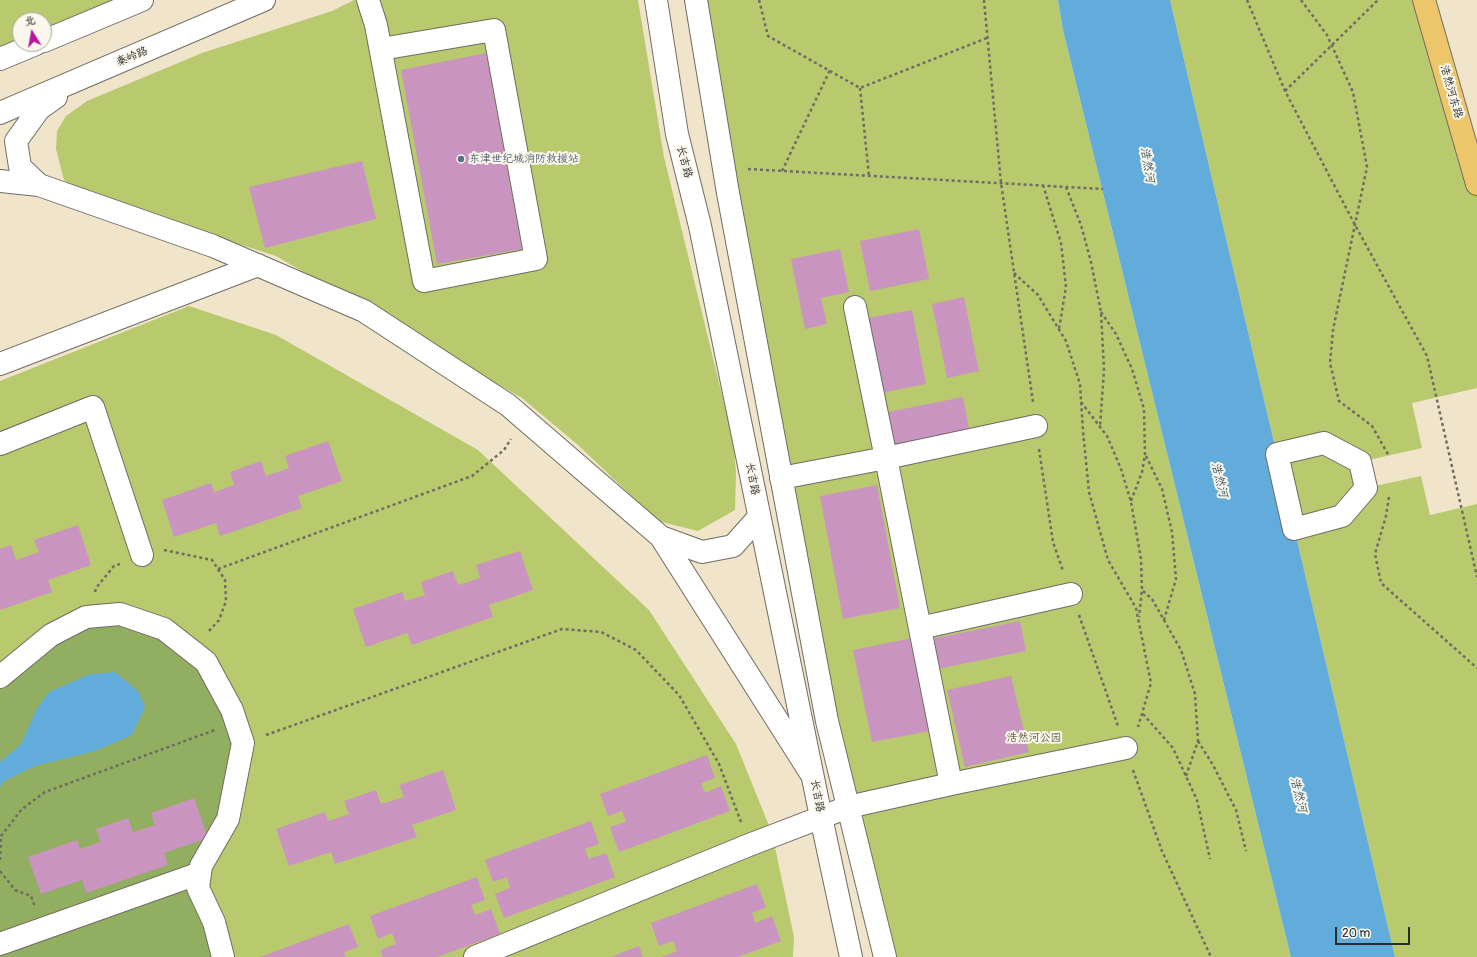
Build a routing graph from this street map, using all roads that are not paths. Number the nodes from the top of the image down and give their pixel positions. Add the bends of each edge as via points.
1 (142, 0) edge
2 (264, 0) edge
3 (368, 0) edge
4 (656, 0) edge
5 (696, 0) edge
6 (1424, 0) edge
7 (52, 38) edge
8 (381, 49) junction
9 (17, 52) edge
10 (0, 59) edge
11 (83, 78) junction
12 (0, 113) edge
13 (0, 181) edge
14 (1477, 184) edge
15 (39, 185) junction
16 (258, 265) junction
17 (856, 307) dead end
18 (0, 364) edge
19 (1036, 426) road end
20 (0, 444) edge
21 (886, 458) junction
22 (782, 478) junction
23 (759, 517) junction
24 (1294, 529) joint
25 (661, 537) junction
26 (142, 554) road end
27 (1071, 594) road end
28 (920, 628) junction
29 (0, 677) edge
30 (1126, 748) road end
31 (812, 775) junction
32 (951, 784) junction
33 (848, 807) junction
34 (821, 817) junction
35 (200, 873) junction
36 (0, 944) edge
37 (223, 957) edge
38 (475, 957) edge
39 (851, 957) edge
40 (885, 957) edge

1 - 7 street
2 - 11 street, 秦岭路
3 - 8 street
4 - 23 street, 长吉路 via 677,134 700,226
5 - 22 street via 724,168
6 - 14 main road, 浩然河东路
8 - 8 street via 424,282 536,259 494,30
9 - 10 street
11 - 12 street, 秦岭路
11 - 15 street via 39,109 16,141 20,167
13 - 15 street
15 - 16 street via 212,246
16 - 18 street
16 - 25 street via 364,311 508,405
17 - 21 street
19 - 21 street
20 - 26 street via 93,407
21 - 22 street
21 - 28 street
22 - 33 street via 827,721
23 - 25 street via 733,546 702,552
23 - 31 street, 长吉路
24 - 24 street via 1342,516 1366,488 1360,462 1324,443 1277,454
25 - 31 street
27 - 28 street
28 - 32 street
29 - 35 street via 46,638 86,617 120,614 164,629 206,662 232,710 243,743 228,819 201,866
30 - 32 street
31 - 34 street, 长吉路
32 - 33 street
33 - 34 street
33 - 40 street
34 - 38 street
34 - 39 street, 长吉路
35 - 36 street
35 - 37 street via 198,888 214,922

